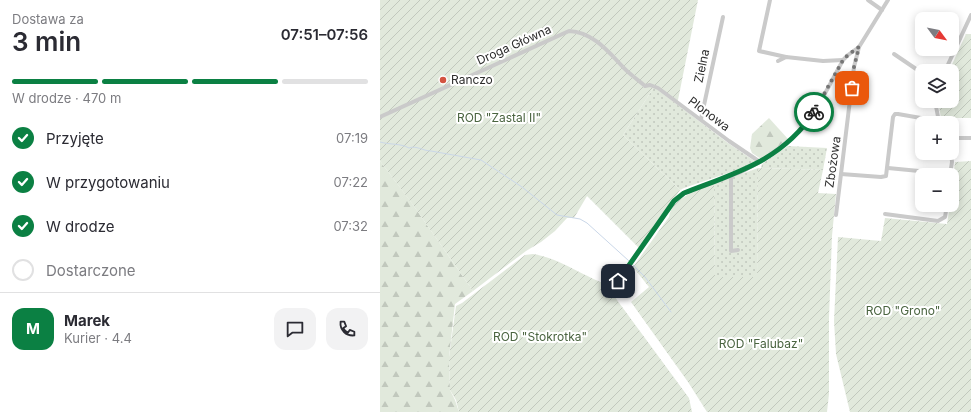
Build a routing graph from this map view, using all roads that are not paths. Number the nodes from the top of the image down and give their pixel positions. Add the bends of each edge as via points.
1 (770, 0) edge
2 (868, 0) edge
3 (888, 0) edge
4 (882, 10) junction
5 (971, 15) edge
6 (722, 17) dead end
7 (960, 38) joint
8 (859, 47) junction
9 (894, 54) dead end
10 (786, 57) junction
11 (843, 60) junction
12 (778, 61) dead end
13 (948, 64) edge
14 (915, 68) edge
15 (645, 86) joint
16 (380, 117) edge
17 (915, 117) edge
18 (701, 119) junction
19 (959, 138) edge
20 (971, 138) edge
21 (760, 162) junction
22 (888, 168) junction
23 (915, 171) edge
24 (841, 174) junction
25 (731, 175) junction
26 (946, 212) edge
27 (885, 214) dead end
28 (836, 215) dead end
29 (738, 250) dead end
30 (618, 281) dead end

1 - 10 street via 759,51
2 - 4 street
3 - 4 street, Zbożowa
4 - 8 street, Zbożowa
5 - 7 street
6 - 18 street, Zielna
7 - 13 street
8 - 11 street
8 - 24 street, Zbożowa via 854,67
9 - 14 street
10 - 11 street via 823,61
10 - 12 street
11 - 21 street via 801,130
15 - 16 street, Droga Główna via 593,39 585,34 569,31
15 - 18 street, Plonowa via 658,88
17 - 22 street via 893,115
18 - 21 street, Plonowa
19 - 20 street
21 - 25 street
22 - 23 street
22 - 24 street via 886,176 881,178
24 - 28 street, Zbożowa
25 - 29 street via 731,251
25 - 30 street via 684,193 674,201
26 - 27 street via 938,221

